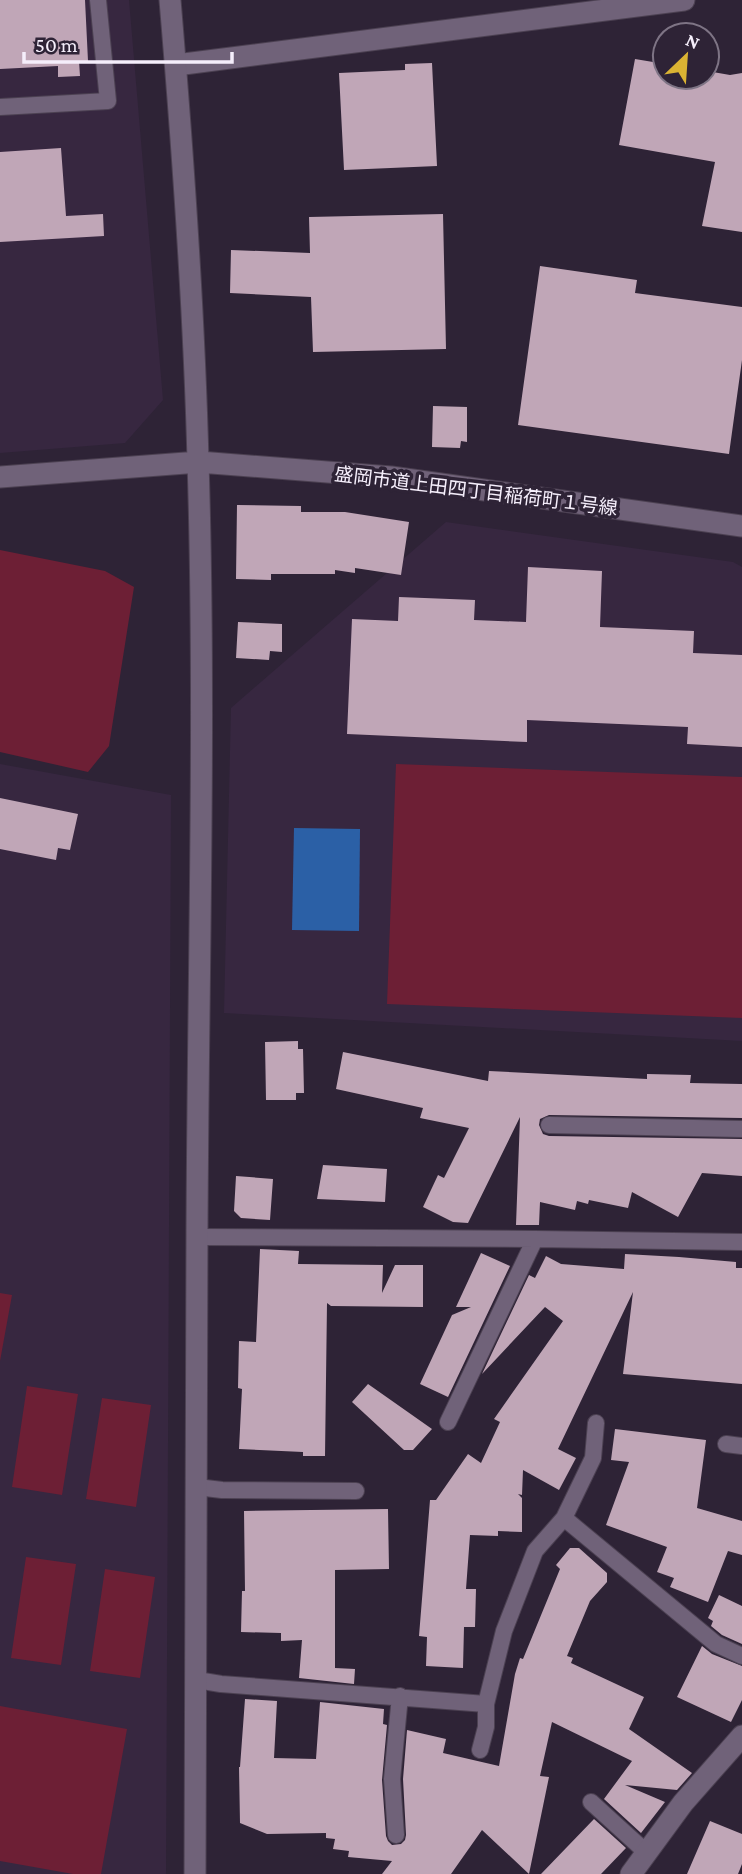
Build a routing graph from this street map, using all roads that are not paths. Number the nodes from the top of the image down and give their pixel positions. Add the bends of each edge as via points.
1 (98, 0) edge
2 (170, 0) edge
3 (675, 1) edge
4 (176, 65) junction
5 (0, 107) edge
6 (199, 462) junction
7 (0, 477) edge
8 (742, 526) edge
9 (549, 1125) dead end
10 (742, 1129) edge
11 (197, 1237) junction
12 (535, 1239) junction
13 (742, 1242) edge
14 (448, 1422) dead end
15 (596, 1423) dead end
16 (197, 1488) junction
17 (356, 1491) dead end
18 (564, 1518) junction
19 (742, 1656) edge
20 (197, 1680) junction
21 (400, 1696) junction
22 (486, 1704) junction
23 (742, 1736) edge
24 (480, 1750) dead end
25 (591, 1802) dead end
26 (397, 1835) dead end
27 (647, 1853) junction
28 (195, 1874) edge
29 (631, 1874) edge

1 - 5 lane via 108,101
2 - 4 street
3 - 4 street
4 - 6 street
6 - 7 street, 盛岡市道上田四丁目稲荷町１号線
6 - 8 street, 盛岡市道上田四丁目稲荷町１号線 via 391,477
6 - 11 street via 202,776
9 - 10 lane
11 - 12 lane
11 - 16 street
12 - 13 lane
12 - 14 lane
15 - 18 lane via 593,1458
16 - 17 lane
16 - 20 street
18 - 19 lane via 716,1644
18 - 22 lane via 535,1551 504,1631
20 - 21 lane
20 - 28 street
21 - 22 lane
21 - 26 lane via 392,1779
22 - 24 lane
23 - 27 street
25 - 27 lane
27 - 29 street

